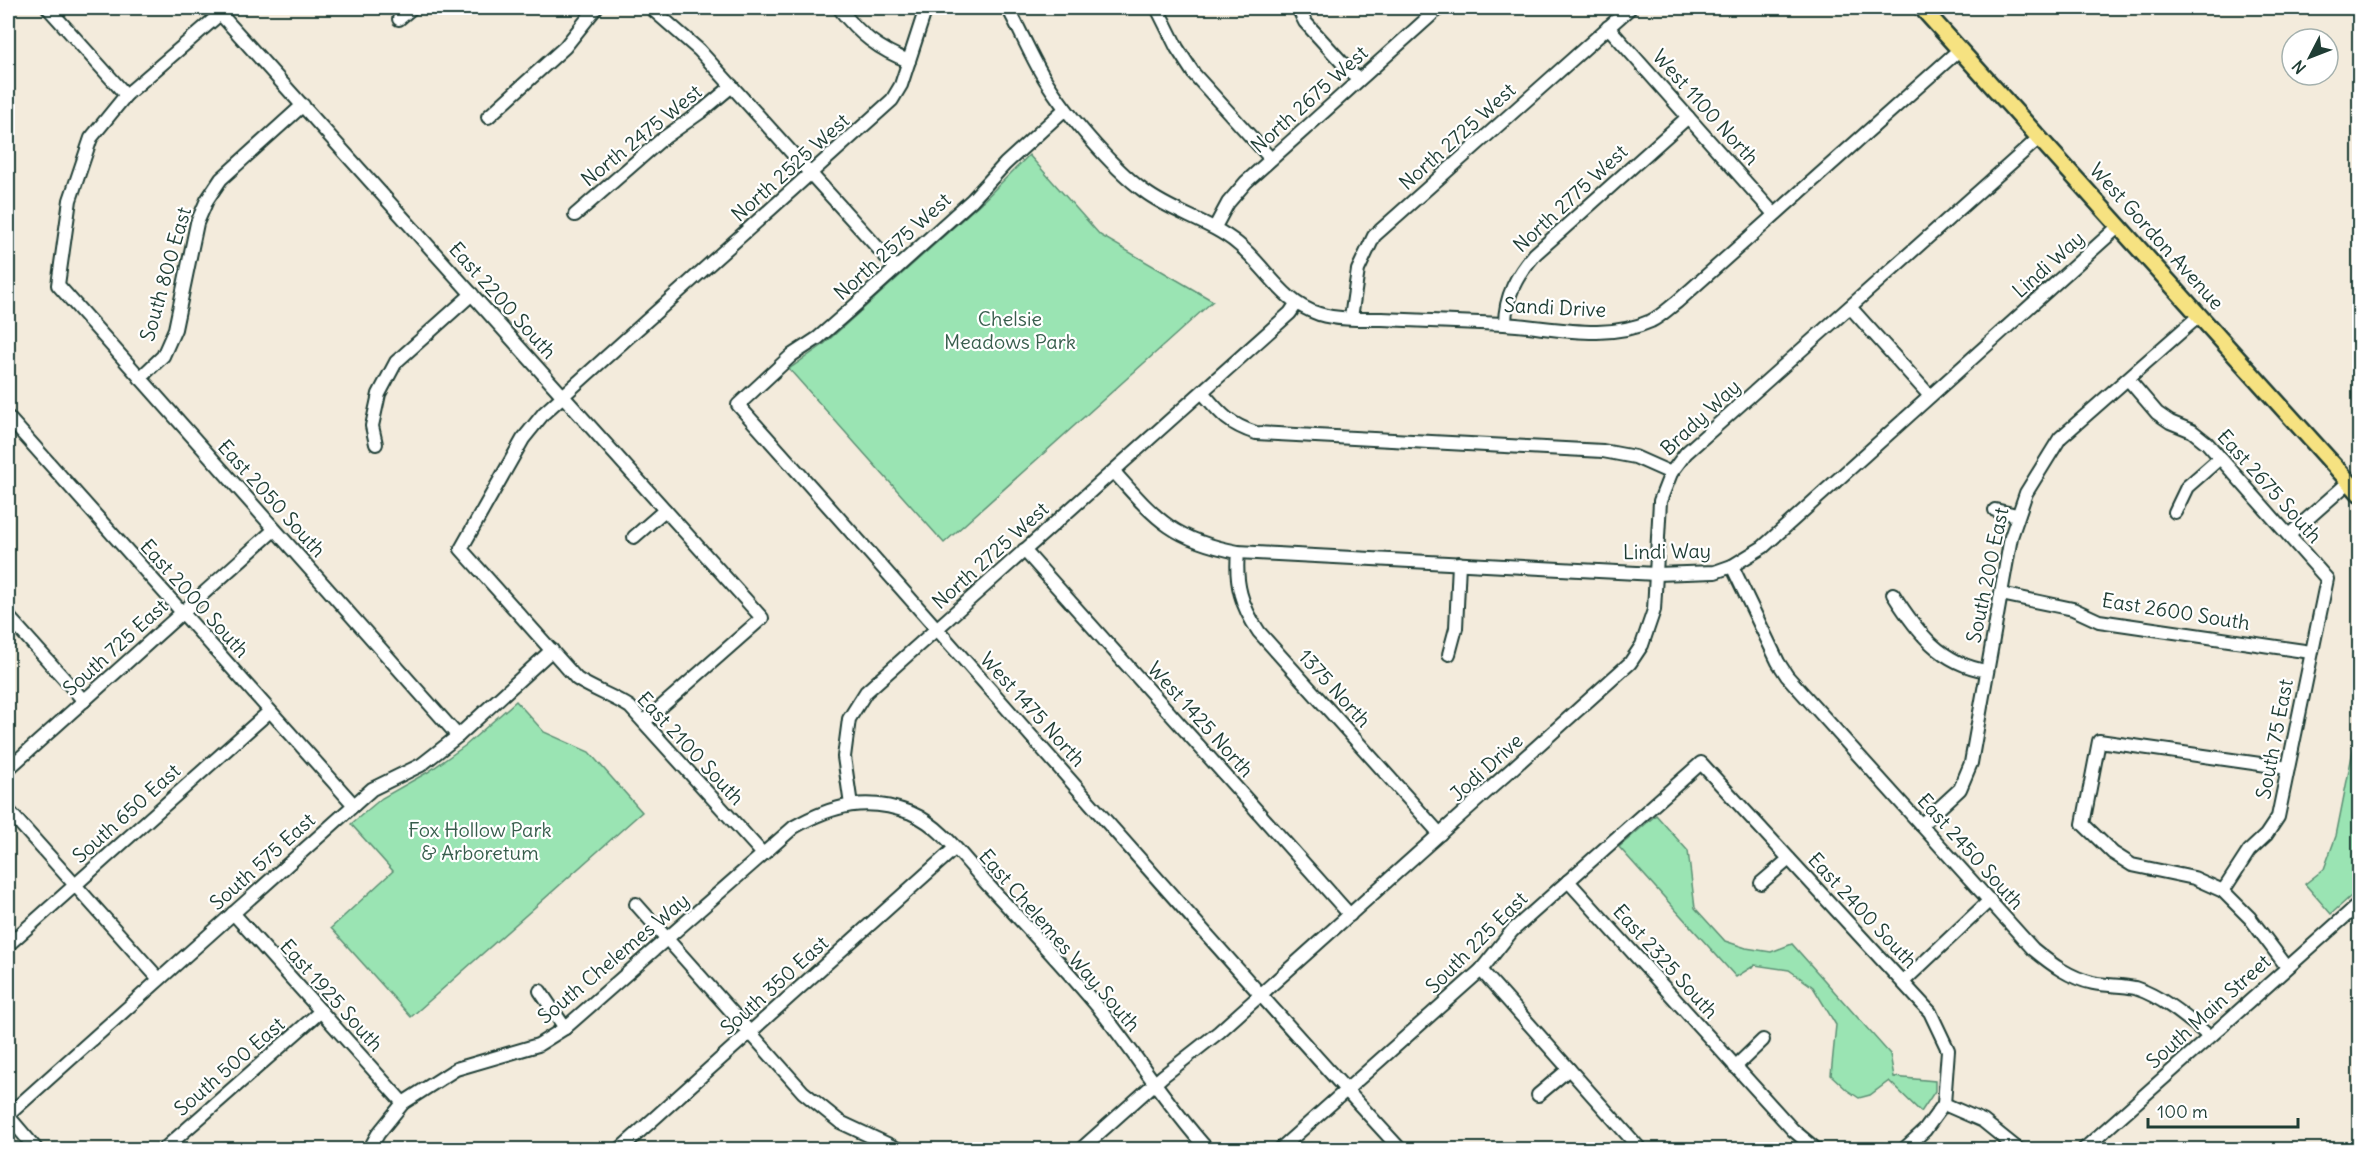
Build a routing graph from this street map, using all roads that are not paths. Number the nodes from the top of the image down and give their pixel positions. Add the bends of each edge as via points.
1 (48, 8) edge
2 (411, 8) edge
3 (596, 8) edge
4 (651, 8) edge
5 (839, 8) edge
6 (926, 8) edge
7 (1008, 8) edge
8 (1157, 8) edge
9 (1298, 8) edge
10 (1439, 8) edge
11 (1630, 8) edge
12 (1922, 8) edge
13 (220, 10) edge
14 (399, 19) dead end
15 (1608, 27) junction
16 (1959, 50) junction
17 (909, 61) junction
18 (1358, 80) junction
19 (732, 86) junction
20 (126, 95) junction
21 (303, 105) junction
22 (1065, 109) junction
23 (488, 117) dead end
24 (1688, 117) junction
25 (2039, 138) junction
26 (1271, 159) junction
27 (811, 175) junction
28 (1774, 214) junction
29 (575, 215) dead end
30 (2119, 226) junction
31 (1215, 227) junction
32 (896, 268) junction
33 (472, 294) junction
34 (1296, 304) junction
35 (1850, 307) junction
36 (2200, 315) junction
37 (1351, 318) junction
38 (1505, 324) junction
39 (140, 378) junction
40 (2128, 379) junction
41 (1202, 392) junction
42 (563, 396) junction
43 (1930, 396) junction
44 (738, 405) joint
45 (8, 417) edge
46 (376, 444) dead end
47 (2220, 458) junction
48 (1114, 472) junction
49 (1671, 473) junction
50 (2354, 488) edge
51 (665, 510) junction
52 (1995, 510) dead end
53 (2175, 512) dead end
54 (2017, 515) junction
55 (274, 530) junction
56 (2289, 535) junction
57 (634, 537) dead end
58 (1024, 550) junction
59 (1238, 552) junction
60 (1459, 563) junction
61 (1732, 566) junction
62 (1656, 574) junction
63 (2327, 579) joint
64 (1893, 594) dead end
65 (2001, 594) junction
66 (182, 612) junction
67 (8, 616) edge
68 (936, 630) junction
69 (552, 651) junction
70 (2311, 652) junction
71 (1449, 654) dead end
72 (1987, 671) junction
73 (84, 701) junction
74 (270, 711) junction
75 (644, 722) junction
76 (458, 736) junction
77 (1701, 763) joint
78 (2288, 768) junction
79 (8, 769) edge
80 (354, 805) junction
81 (851, 805) junction
82 (8, 810) edge
83 (1922, 825) junction
84 (1440, 834) junction
85 (954, 849) junction
86 (763, 854) junction
87 (1789, 859) junction
88 (1568, 881) junction
89 (1761, 883) dead end
90 (74, 885) junction
91 (2223, 891) junction
92 (1990, 900) junction
93 (2360, 903) edge
94 (636, 904) dead end
95 (233, 913) junction
96 (1350, 915) junction
97 (668, 939) junction
98 (8, 945) edge
99 (2286, 967) junction
100 (1481, 970) junction
101 (159, 979) junction
102 (1903, 982) junction
103 (540, 991) dead end
104 (1262, 994) junction
105 (321, 1011) junction
106 (565, 1028) junction
107 (749, 1033) junction
108 (2209, 1036) junction
109 (1763, 1040) dead end
110 (1735, 1066) junction
111 (1569, 1069) junction
112 (1154, 1083) junction
113 (1347, 1090) junction
114 (1538, 1095) dead end
115 (403, 1103) junction
116 (1944, 1104) junction
117 (8, 1116) edge
118 (37, 1149) edge
119 (163, 1149) edge
120 (369, 1149) edge
121 (619, 1149) edge
122 (900, 1149) edge
123 (1080, 1149) edge
124 (1208, 1149) edge
125 (1280, 1149) edge
126 (1401, 1149) edge
127 (1641, 1149) edge
128 (1817, 1149) edge
129 (1903, 1149) edge
130 (2019, 1149) edge
131 (2083, 1149) edge

1 - 20 street
2 - 14 street
3 - 23 street via 565,47
4 - 19 street
5 - 17 street via 877,47
6 - 17 street, North 2525 West
7 - 22 street
8 - 26 street via 1194,74
9 - 18 street via 1305,22
10 - 18 street, North 2675 West
11 - 15 street, North 2725 West
12 - 16 main road, West Gordon Avenue
13 - 20 street
13 - 21 street, East 2200 South
15 - 24 street, West 1100 North
15 - 37 street, North 2725 West via 1374,236 1358,270
16 - 25 main road, West Gordon Avenue
16 - 28 street, Sandi Drive
17 - 27 street, North 2525 West via 892,100
18 - 26 street, North 2675 West
19 - 27 street
19 - 29 street, North 2475 West via 661,140
20 - 39 street, East 2050 South via 91,138 70,201 58,285
21 - 33 street, East 2200 South
21 - 39 street, South 800 East via 221,179 207,200 197,223 175,329 163,356
22 - 31 street via 1124,175 1159,202
22 - 32 street, North 2575 West
24 - 28 street, West 1100 North
24 - 38 street, North 2775 West via 1535,254 1520,272 1508,298
25 - 30 main road, West Gordon Avenue
25 - 35 street, Brady Way
26 - 31 street, North 2675 West via 1237,192
27 - 32 street
27 - 42 street, North 2525 West
28 - 38 street, Sandi Drive via 1653,320 1632,328 1597,333
30 - 36 main road, West Gordon Avenue
30 - 43 street, Lindi Way
31 - 34 street via 1249,254
32 - 44 street, North 2575 West
33 - 42 street, East 2200 South
33 - 46 street via 396,362 379,394 372,426
34 - 37 street, Sandi Drive via 1320,314
34 - 41 street
35 - 43 street
35 - 49 street, Brady Way via 1686,453
36 - 40 street, South 200 East
36 - 50 main road, West Gordon Avenue
37 - 38 street, Sandi Drive
39 - 55 street, East 2050 South
40 - 47 street, East 2675 South via 2157,413 2192,431
40 - 54 street, South 200 East via 2060,438
41 - 48 street
41 - 49 street, Brady Way via 1222,416 1237,427 1256,433 1603,451 1635,457
42 - 51 street, East 2200 South
42 - 69 street, East 2100 South via 522,439 461,549
43 - 61 street, Lindi Way via 1763,547
44 - 68 street, West 1475 North
45 - 66 street, East 2000 South
47 - 53 street via 2187,487
47 - 56 street, East 2675 South
48 - 58 street, North 2725 West
48 - 59 street, Lindi Way via 1144,507 1185,538
49 - 62 street, Jodi Drive via 1660,501
50 - 56 street
51 - 57 street
51 - 75 street, East 2200 South via 762,618
52 - 54 street
54 - 65 street, South 200 East
55 - 66 street, South 725 East
55 - 76 street, East 2050 South
56 - 63 street, East 2675 South
58 - 68 street, North 2725 West
58 - 96 street, West 1425 North
59 - 60 street, Lindi Way
59 - 84 street, 1375 North via 1239,596 1259,632
60 - 62 street, Lindi Way
60 - 71 street via 1456,628
61 - 62 street, Lindi Way via 1715,572
61 - 83 street, East 2450 South via 1787,676
62 - 84 street, Jodi Drive via 1650,627 1630,663
63 - 70 street, South 75 East
64 - 72 street via 1926,639 1944,656
65 - 70 street, East 2600 South via 2073,609 2099,621
65 - 72 street, South 200 East
66 - 73 street, South 725 East
66 - 74 street, East 2000 South
67 - 73 street
68 - 81 street, North 2725 West via 866,692 849,719 844,757
68 - 104 street, West 1475 North
69 - 75 street, East 2100 South via 577,679 616,697
69 - 76 street, South 575 East
70 - 78 street, South 75 East
72 - 83 street, South 200 East via 1971,763 1960,789
73 - 79 street, South 725 East
74 - 80 street, East 2000 South
74 - 90 street, South 650 East
75 - 86 street, East 2100 South
76 - 80 street, South 575 East via 421,765 372,789
77 - 87 street, East 2400 South
77 - 88 street, South 225 East
78 - 91 street, South 75 East via 2278,817
78 - 91 street via 2099,741 2083,824 2132,865 2194,878
80 - 95 street, South 575 East
81 - 85 street, East Chelemes Way South via 868,803 912,814
81 - 86 street, South Chelemes Way via 836,807 794,827
82 - 90 street
83 - 92 street, East 2450 South
84 - 96 street, Jodi Drive
85 - 107 street, South 350 East
85 - 112 street, East Chelemes Way South via 1078,984
86 - 97 street, South Chelemes Way
87 - 89 street
87 - 102 street, East 2400 South
88 - 100 street, South 225 East via 1512,931
88 - 110 street, East 2325 South
90 - 98 street, South 650 East
90 - 101 street
91 - 99 street via 2250,918
92 - 102 street
92 - 108 street, East 2450 South via 2050,963 2093,983 2135,988 2170,1005
93 - 99 street, South Main Street
94 - 97 street
95 - 101 street, South 575 East
95 - 105 street, East 1925 South
96 - 104 street, Jodi Drive
97 - 106 street, South Chelemes Way
97 - 107 street
99 - 108 street, South Main Street
100 - 111 street
100 - 113 street, South 225 East
101 - 117 street, South 575 East
102 - 116 street, East 2400 South via 1930,1012 1948,1050
103 - 106 street
104 - 112 street, Jodi Drive
104 - 113 street, West 1475 North
105 - 115 street, East 1925 South
105 - 119 street, South 500 East
106 - 115 street, South Chelemes Way via 538,1045 456,1069
107 - 121 street, South 350 East
107 - 122 street via 821,1108 840,1122
108 - 131 street, South Main Street
109 - 110 street
110 - 128 street, East 2325 South via 1792,1130
111 - 114 street
111 - 127 street
112 - 123 street, Jodi Drive
112 - 124 street, East Chelemes Way South
113 - 125 street, South 225 East
113 - 126 street, West 1475 North
115 - 120 street, South Chelemes Way
116 - 129 street via 1925,1130
116 - 130 street via 1983,1121
117 - 118 street

